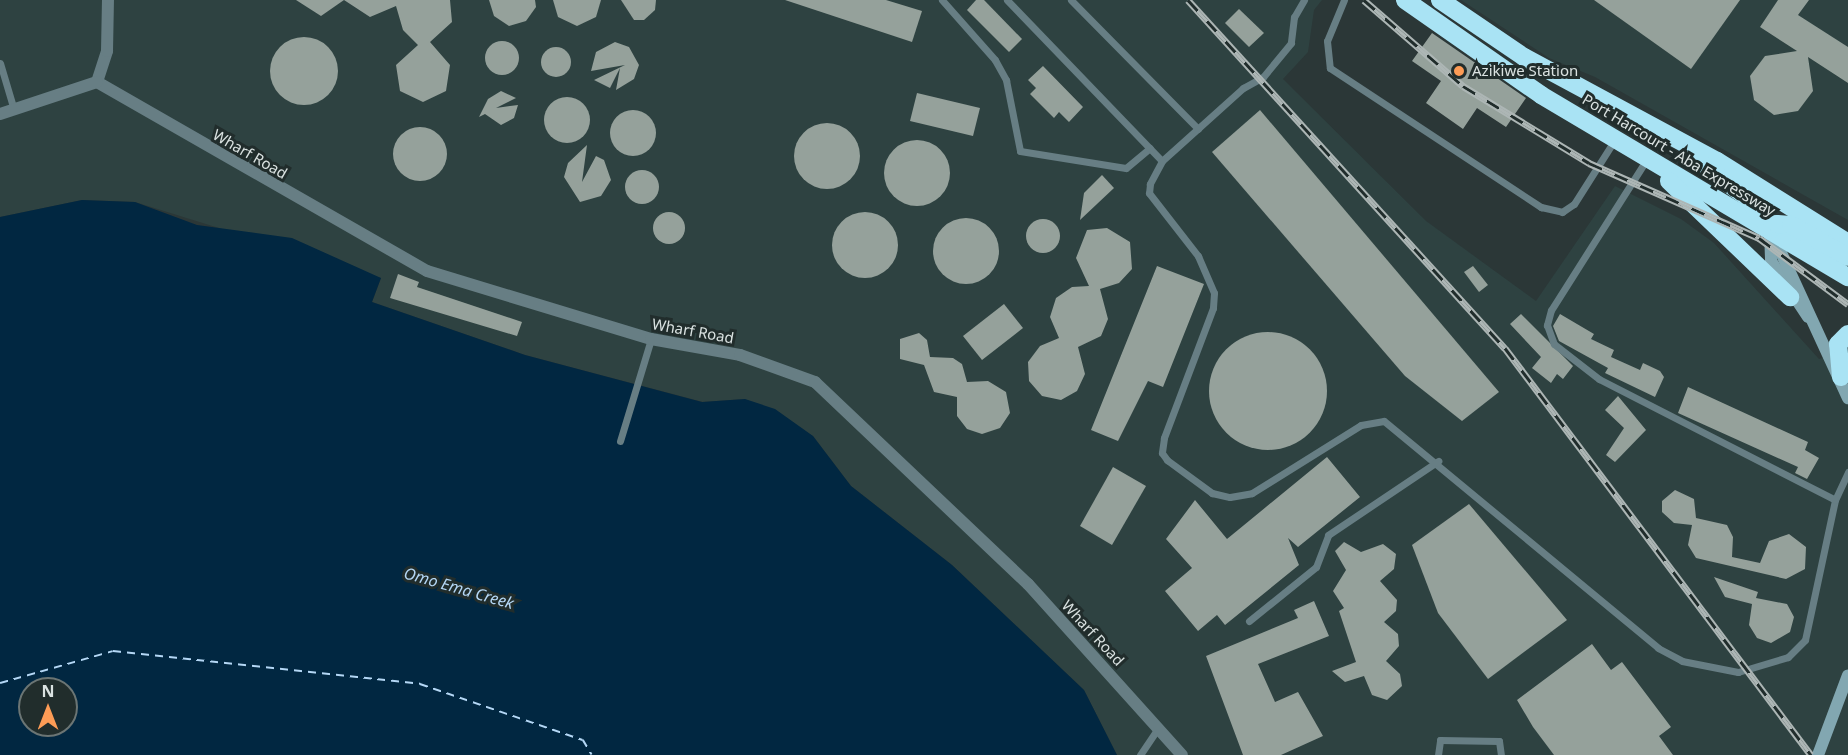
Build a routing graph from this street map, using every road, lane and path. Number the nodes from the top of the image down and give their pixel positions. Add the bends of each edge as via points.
1 (108, 0) edge
2 (942, 0) edge
3 (1007, 0) edge
4 (1071, 0) edge
5 (1304, 0) edge
6 (1344, 0) edge
7 (1404, 0) edge
8 (1440, 0) edge
9 (0, 63) edge
10 (97, 82) junction
11 (1595, 97) junction
12 (14, 110) junction
13 (0, 114) edge
14 (1198, 129) junction
15 (1620, 143) junction
16 (1150, 148) junction
17 (1162, 161) junction
18 (1645, 162) junction
19 (1770, 230) junction
20 (1848, 243) edge
21 (1848, 257) edge
22 (1848, 277) edge
23 (1790, 297) junction
24 (1819, 329) junction
25 (1848, 334) edge
26 (651, 339) junction
27 (1841, 377) junction
28 (1848, 398) edge
29 (620, 441) dead end
30 (1438, 461) junction
31 (1848, 472) edge
32 (1835, 500) junction
33 (1249, 621) dead end
34 (1848, 675) edge
35 (1159, 727) junction
36 (1140, 755) edge
37 (1182, 755) edge
38 (1438, 755) edge
39 (1502, 755) edge
40 (1818, 755) edge

1 - 10 street via 106,51
2 - 16 lane via 995,60 1006,80 1020,151 1126,168
3 - 16 lane
4 - 14 lane
5 - 14 lane via 1294,17 1291,43 1263,77
6 - 15 lane via 1328,41 1330,68 1541,207 1562,212 1574,204
7 - 15 highway, Port Harcourt - Aba Expressway
8 - 11 highway, Port Harcourt - Aba Expressway
9 - 12 lane
10 - 12 street
10 - 26 street, Wharf Road via 427,271
11 - 19 highway via 1725,179 1748,198
11 - 20 highway, Port Harcourt - Aba Expressway via 1717,161
12 - 13 street
14 - 17 lane
15 - 18 highway
15 - 19 highway, Port Harcourt - Aba Expressway
16 - 17 lane
17 - 30 lane via 1149,193 1198,256 1214,293 1213,308 1164,438 1162,453 1167,460 1212,493 1230,497 1252,493 1361,425 1384,421
18 - 23 highway
18 - 32 lane via 1551,310 1547,325 1554,344 1599,379
19 - 21 highway via 1777,224 1791,225
19 - 22 highway, Port Harcourt - Aba Expressway
19 - 23 street via 1771,261
19 - 24 street
23 - 24 street
24 - 27 street
25 - 27 highway via 1838,344
26 - 29 lane
26 - 35 street, Wharf Road via 740,355 815,382 1028,584
27 - 28 street
30 - 32 lane via 1658,648 1682,661 1738,672 1788,657 1805,640
30 - 33 lane via 1328,535 1316,567
31 - 32 lane
34 - 40 street
35 - 36 lane
35 - 37 street, Wharf Road
38 - 39 lane via 1440,740 1499,741

